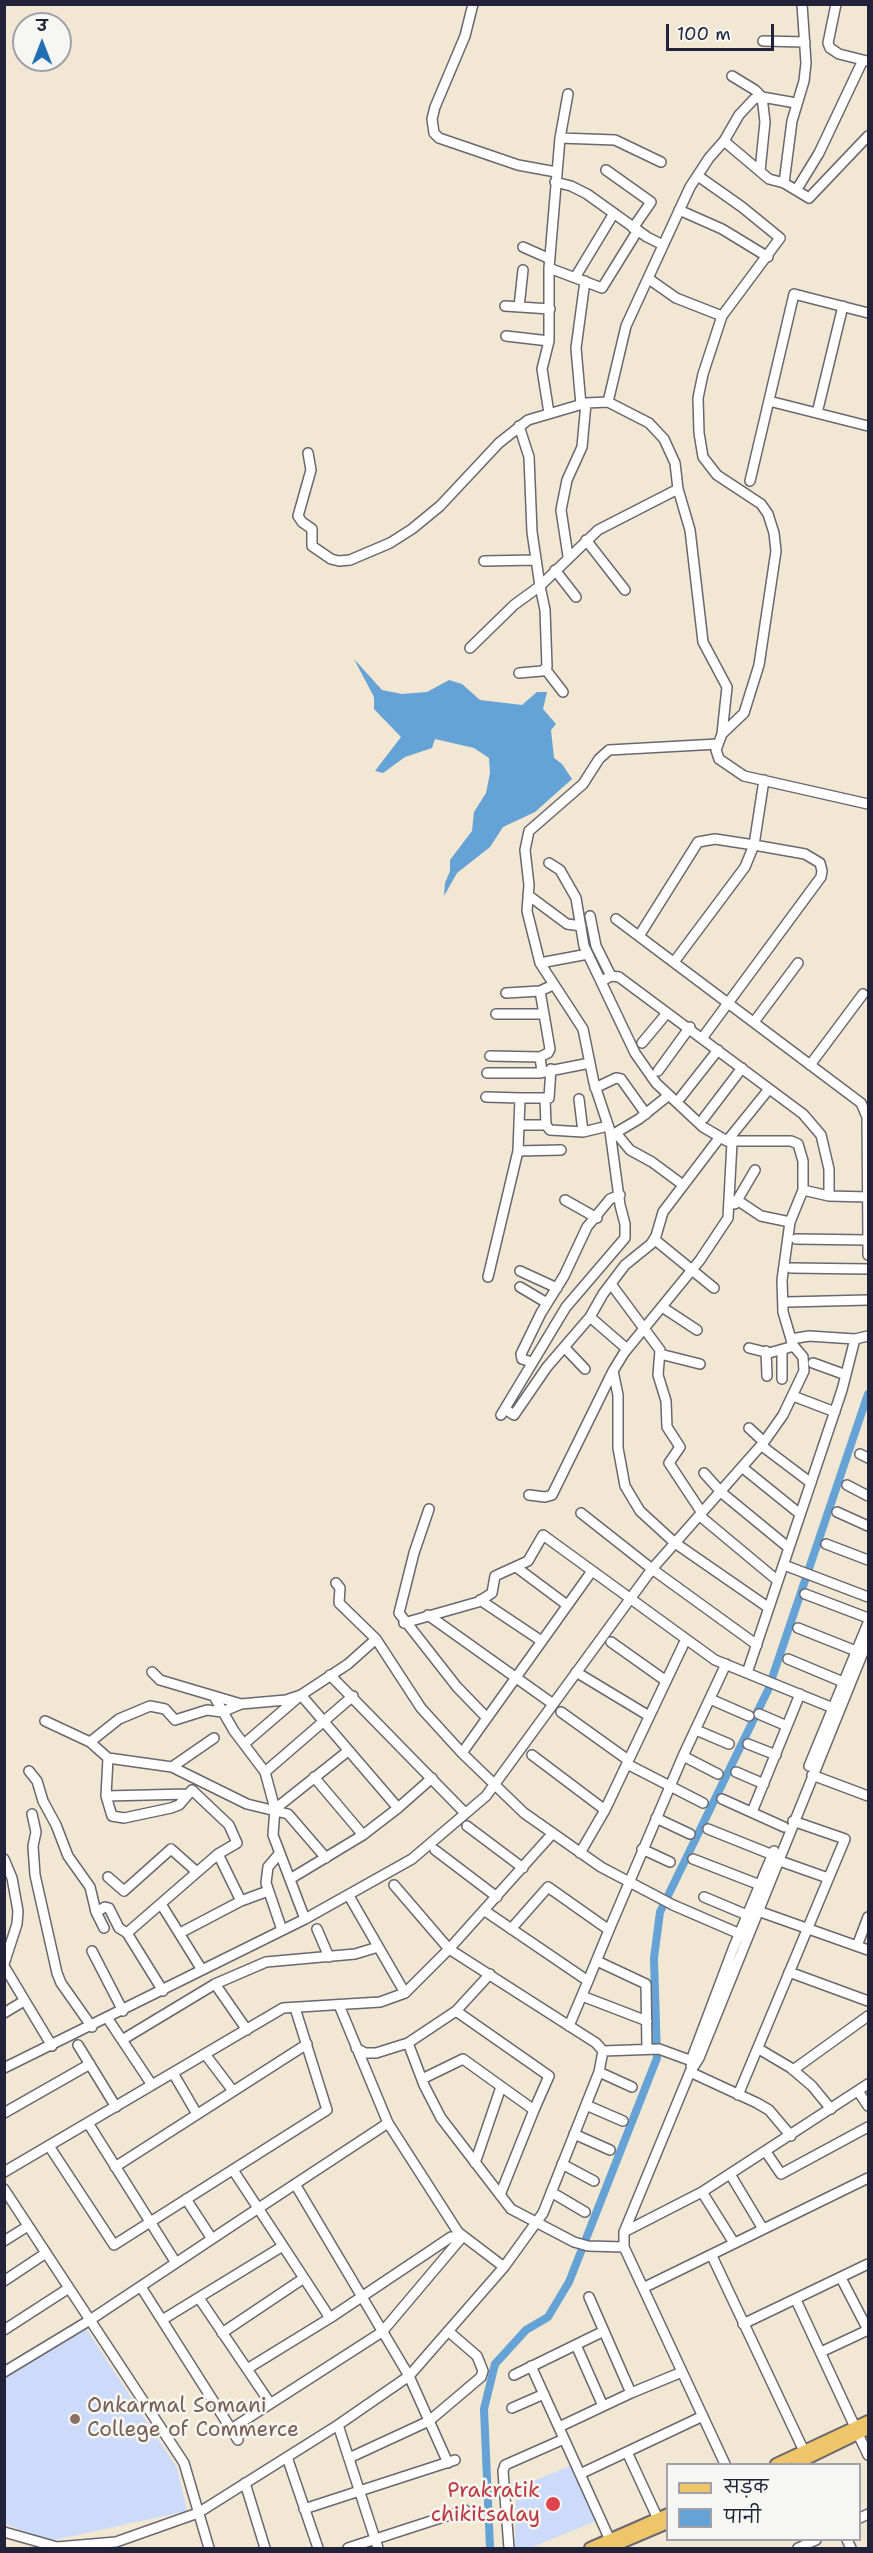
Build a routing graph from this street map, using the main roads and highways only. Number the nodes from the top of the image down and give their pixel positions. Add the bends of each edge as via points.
1 (868, 2421) edge
2 (861, 2430) edge
3 (778, 2463) edge
4 (798, 2463) edge
5 (664, 2518) edge
6 (611, 2546) edge
7 (590, 2548) edge

1 - 2 main road
2 - 3 main road
2 - 4 main road
5 - 6 main road
6 - 7 main road

